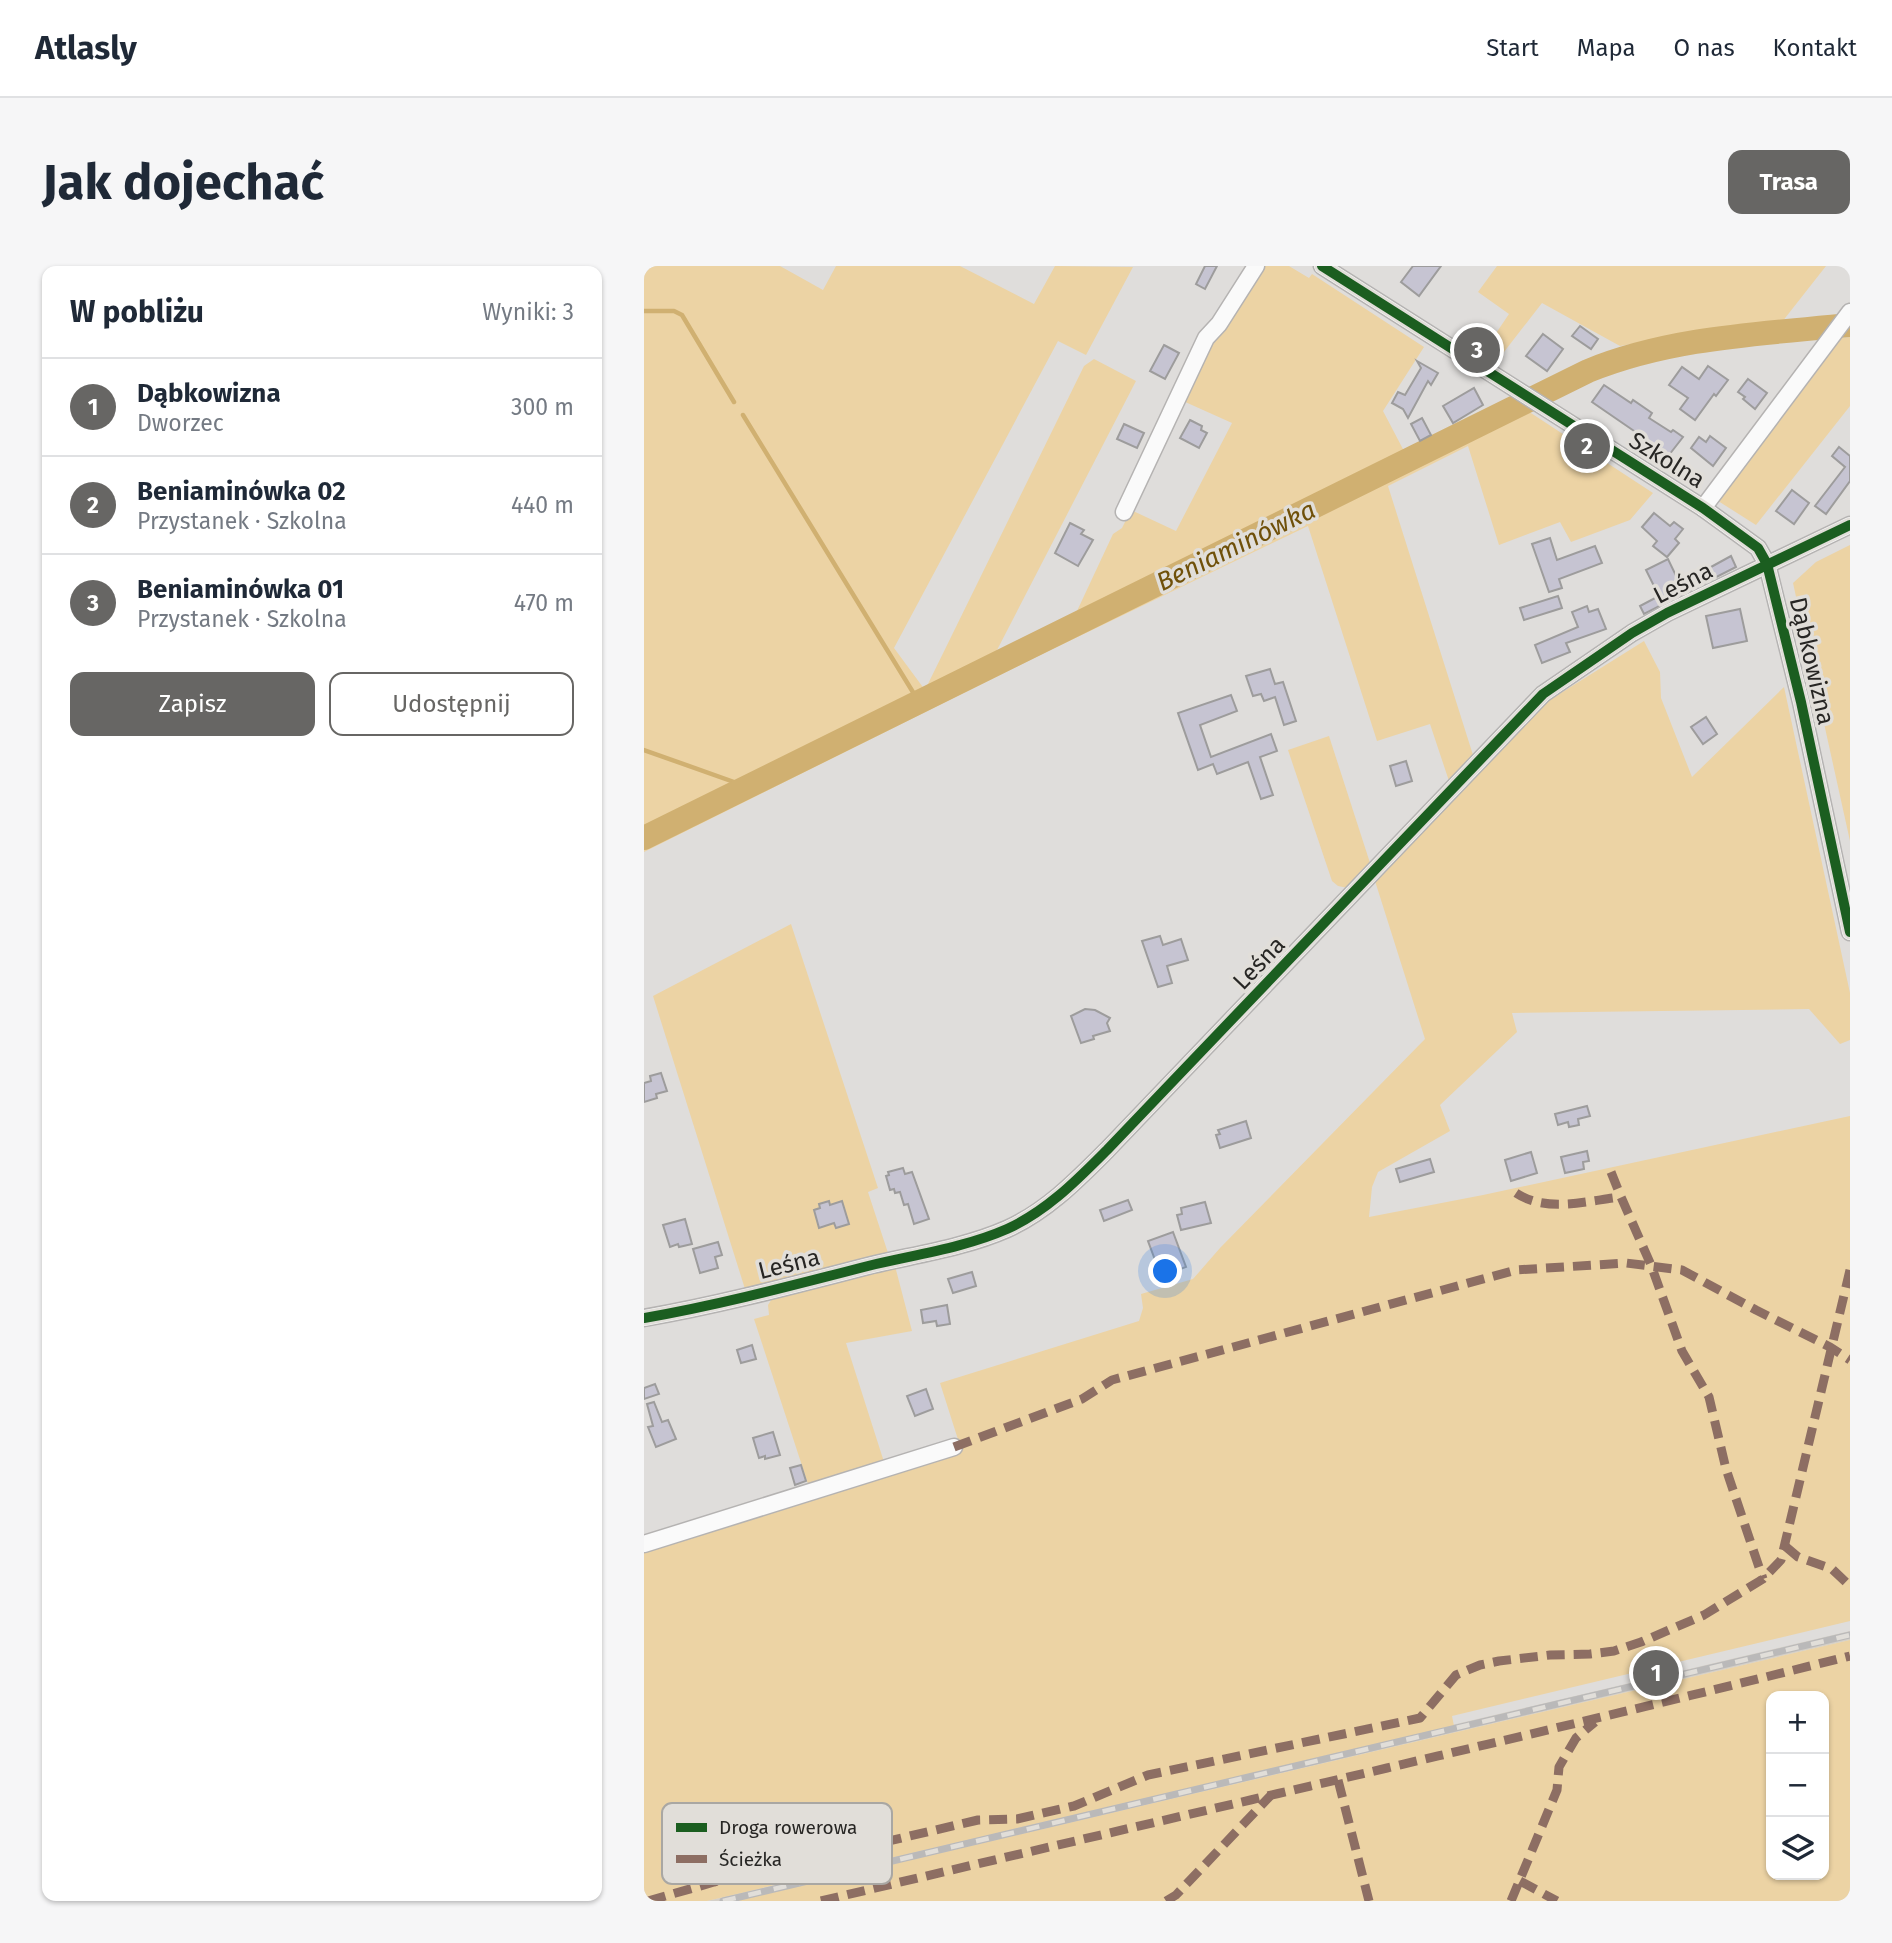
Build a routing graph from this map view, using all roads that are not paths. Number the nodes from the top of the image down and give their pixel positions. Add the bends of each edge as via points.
1 (1256, 266) edge
2 (1322, 266) edge
3 (1847, 315) edge
4 (1703, 508) junction
5 (1124, 513) dead end
6 (1850, 525) edge
7 (1768, 564) junction
8 (1850, 932) edge
9 (644, 1318) edge
10 (954, 1447) dead end
11 (644, 1544) edge

1 - 5 street via 1206,338
2 - 4 street, Szkolna via 1494,370 1518,391
3 - 4 street
4 - 7 street, Szkolna via 1758,548
6 - 7 street, Leśna
7 - 8 street, Dąbkowizna
7 - 9 street, Leśna via 1632,633 1544,694 1107,1150 1069,1188 1034,1214 963,1243
10 - 11 street

